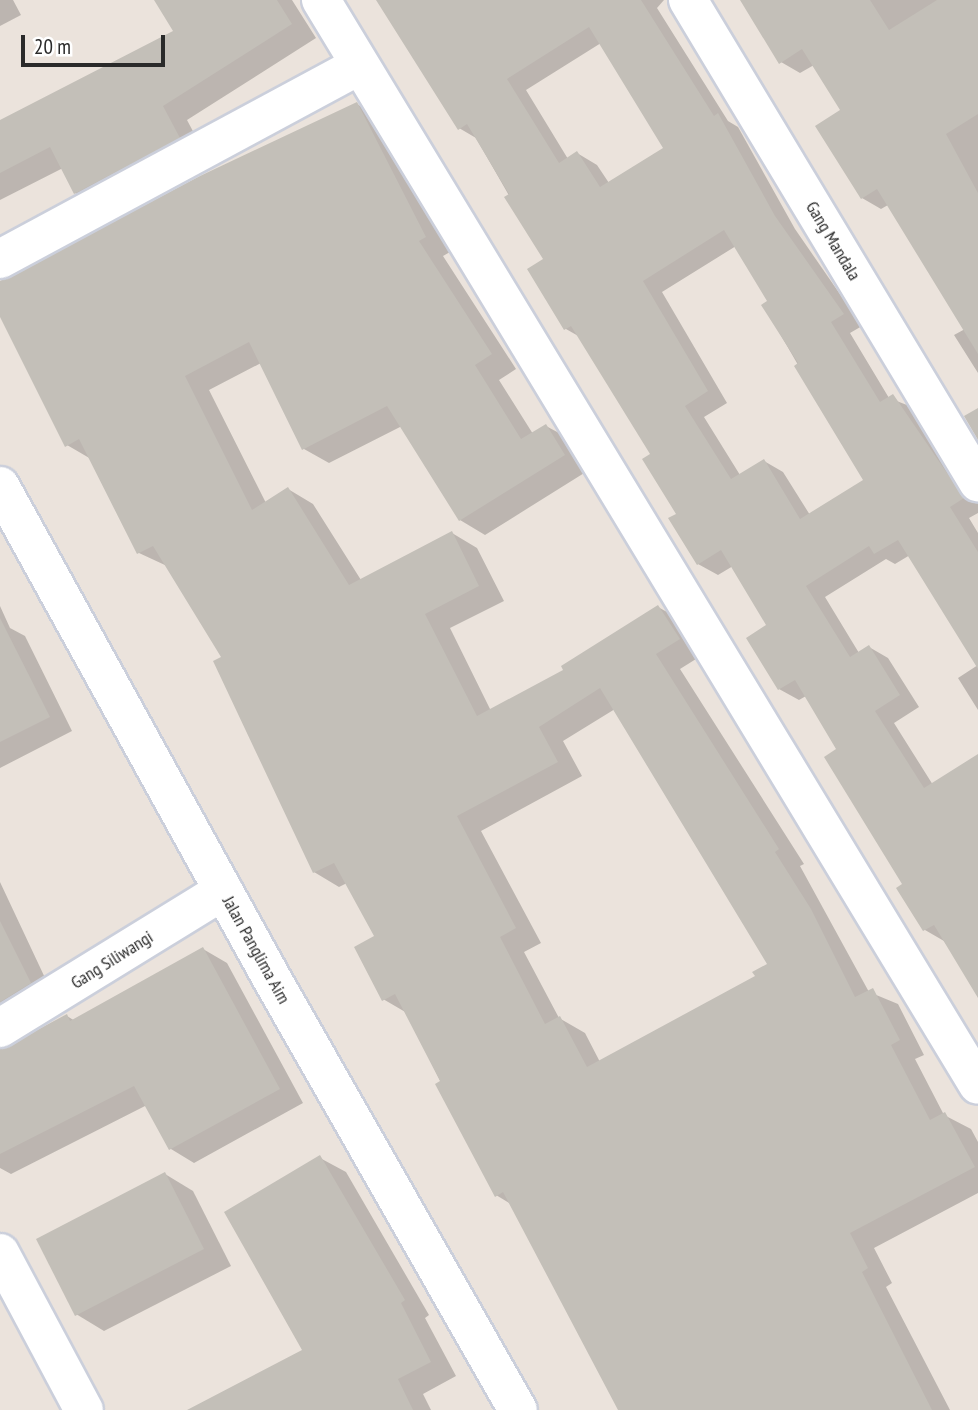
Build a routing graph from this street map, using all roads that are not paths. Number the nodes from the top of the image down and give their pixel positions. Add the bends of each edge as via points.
1 (321, 0) edge
2 (688, 0) edge
3 (359, 66) junction
4 (0, 259) edge
5 (978, 482) edge
6 (0, 486) edge
7 (223, 891) junction
8 (0, 1028) edge
9 (978, 1085) edge
10 (0, 1253) edge
11 (84, 1410) edge
12 (518, 1410) edge

1 - 3 street
2 - 5 street, Gang Mandala
3 - 4 street
3 - 9 street
6 - 7 street, Jalan Panglima Aim
7 - 8 street, Gang Siliwangi
7 - 12 street, Jalan Panglima Aim
10 - 11 street

